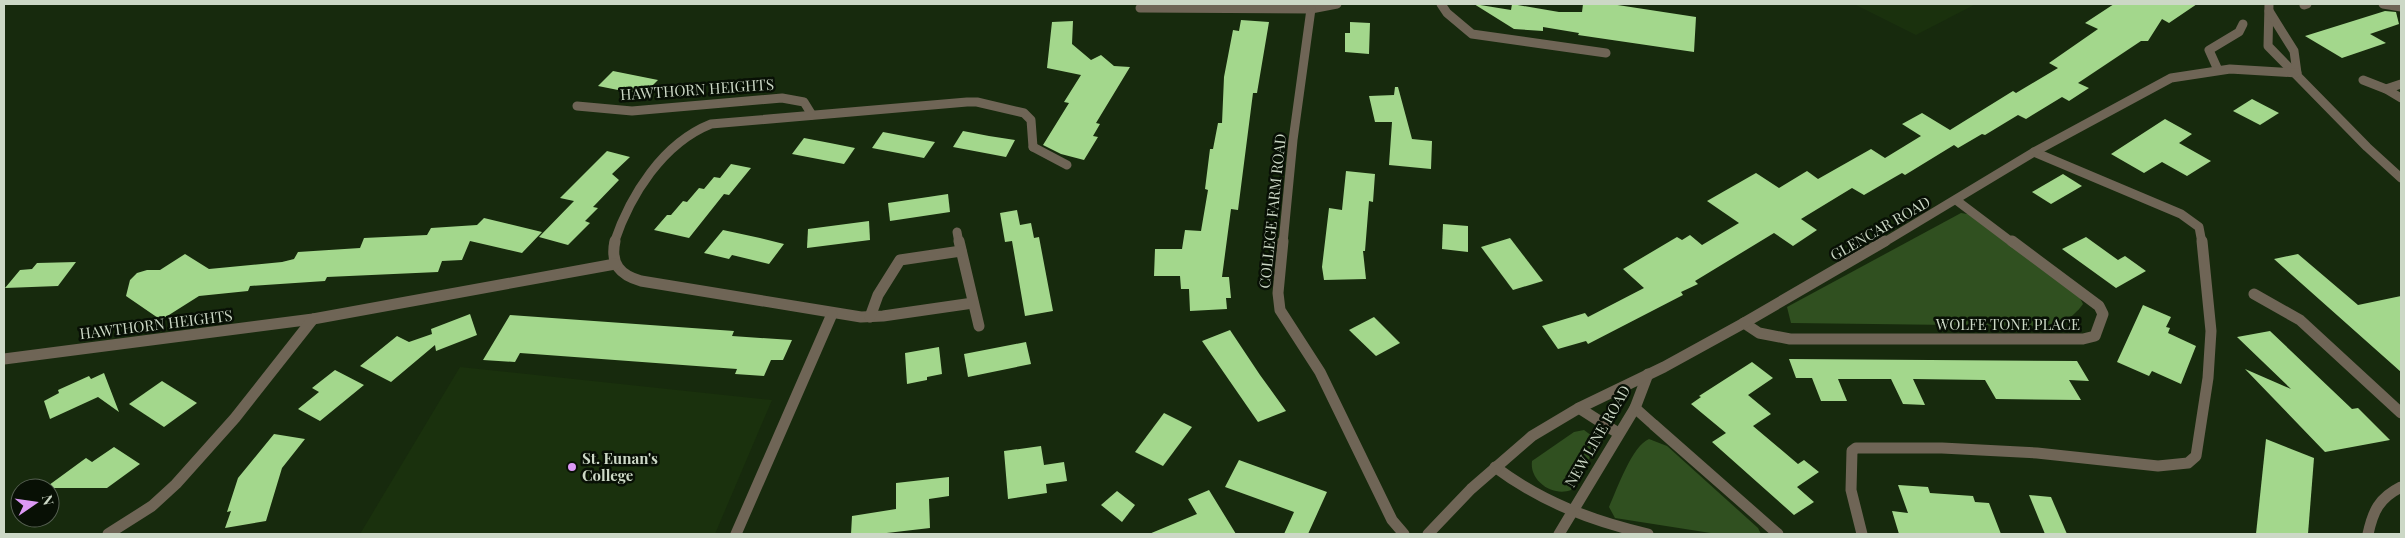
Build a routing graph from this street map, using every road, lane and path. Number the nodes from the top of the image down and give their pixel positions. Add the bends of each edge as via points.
1 (1295, 4) edge
2 (1337, 4) edge
3 (1440, 4) edge
4 (2383, 4) edge
5 (2401, 7) edge
6 (1140, 8) dead end
7 (2269, 8) edge
8 (1311, 9) junction
9 (2243, 24) dead end
10 (1606, 53) dead end
11 (2218, 70) junction
12 (2297, 73) junction
13 (2363, 80) dead end
14 (2401, 84) edge
15 (2386, 89) junction
16 (2401, 98) edge
17 (577, 106) dead end
18 (812, 115) junction
19 (2034, 152) junction
20 (1067, 165) dead end
21 (2401, 178) edge
22 (1956, 200) junction
23 (957, 232) dead end
24 (961, 251) junction
25 (615, 264) junction
26 (2254, 294) dead end
27 (973, 302) junction
28 (832, 314) junction
29 (870, 317) junction
30 (313, 319) junction
31 (1744, 323) junction
32 (979, 326) dead end
33 (4, 359) edge
34 (1648, 374) junction
35 (1579, 408) junction
36 (1635, 408) junction
37 (2401, 413) edge
38 (1618, 433) junction
39 (1495, 466) junction
40 (2401, 487) edge
41 (1572, 512) junction
42 (108, 534) edge
43 (736, 534) edge
44 (1404, 534) edge
45 (1428, 534) edge
46 (1559, 534) edge
47 (1648, 534) edge
48 (1778, 534) edge
49 (1862, 534) edge
50 (2368, 534) edge

1 - 8 street
2 - 8 street
3 - 10 street via 1472,34
4 - 5 street
6 - 8 street
7 - 12 street via 2294,51
7 - 12 street via 2268,46
8 - 44 street, COLLEGE FARM ROAD via 1278,293 1280,310 1320,372 1392,520
9 - 11 street via 2239,32 2209,50
11 - 12 street, GLENCAR ROAD
11 - 19 street, GLENCAR ROAD via 2171,78
12 - 21 street
13 - 15 street
14 - 15 street
15 - 16 street
17 - 18 street, HAWTHORN HEIGHTS via 632,111 782,98 804,102
18 - 20 street via 977,102 1024,113 1031,120 1033,147
18 - 25 street via 711,124 685,138 667,153 620,221 615,240
19 - 22 street, GLENCAR ROAD
19 - 49 street via 2181,214 2199,227 2211,332 2208,378 2196,456 2188,463 2158,466 2037,453 1856,448 1852,451 1850,477
22 - 31 street, GLENCAR ROAD
22 - 31 street, WOLFE TONE PLACE via 2099,306 2103,314 2094,336 2083,339 1790,339 1759,333
23 - 24 street
24 - 27 street
24 - 29 street via 900,260 878,295
25 - 28 street via 627,277 641,281
25 - 30 street, HAWTHORN HEIGHTS
26 - 37 street via 2300,320
27 - 29 street
27 - 32 street
28 - 29 street
28 - 43 street
30 - 33 street, HAWTHORN HEIGHTS
30 - 42 street via 247,403 176,484 152,506
31 - 34 street, GLENCAR ROAD
34 - 35 street, GLENCAR ROAD
34 - 36 street, NEW LINE ROAD
35 - 38 street
35 - 39 street, GLENCAR ROAD via 1532,436
36 - 38 street, NEW LINE ROAD
36 - 48 street
38 - 41 street, NEW LINE ROAD
39 - 41 street, NEW LINE ROAD via 1528,492
39 - 45 street, GLENCAR ROAD
40 - 50 street via 2391,491 2375,506
41 - 46 street, NEW LINE ROAD
41 - 47 street via 1597,522

